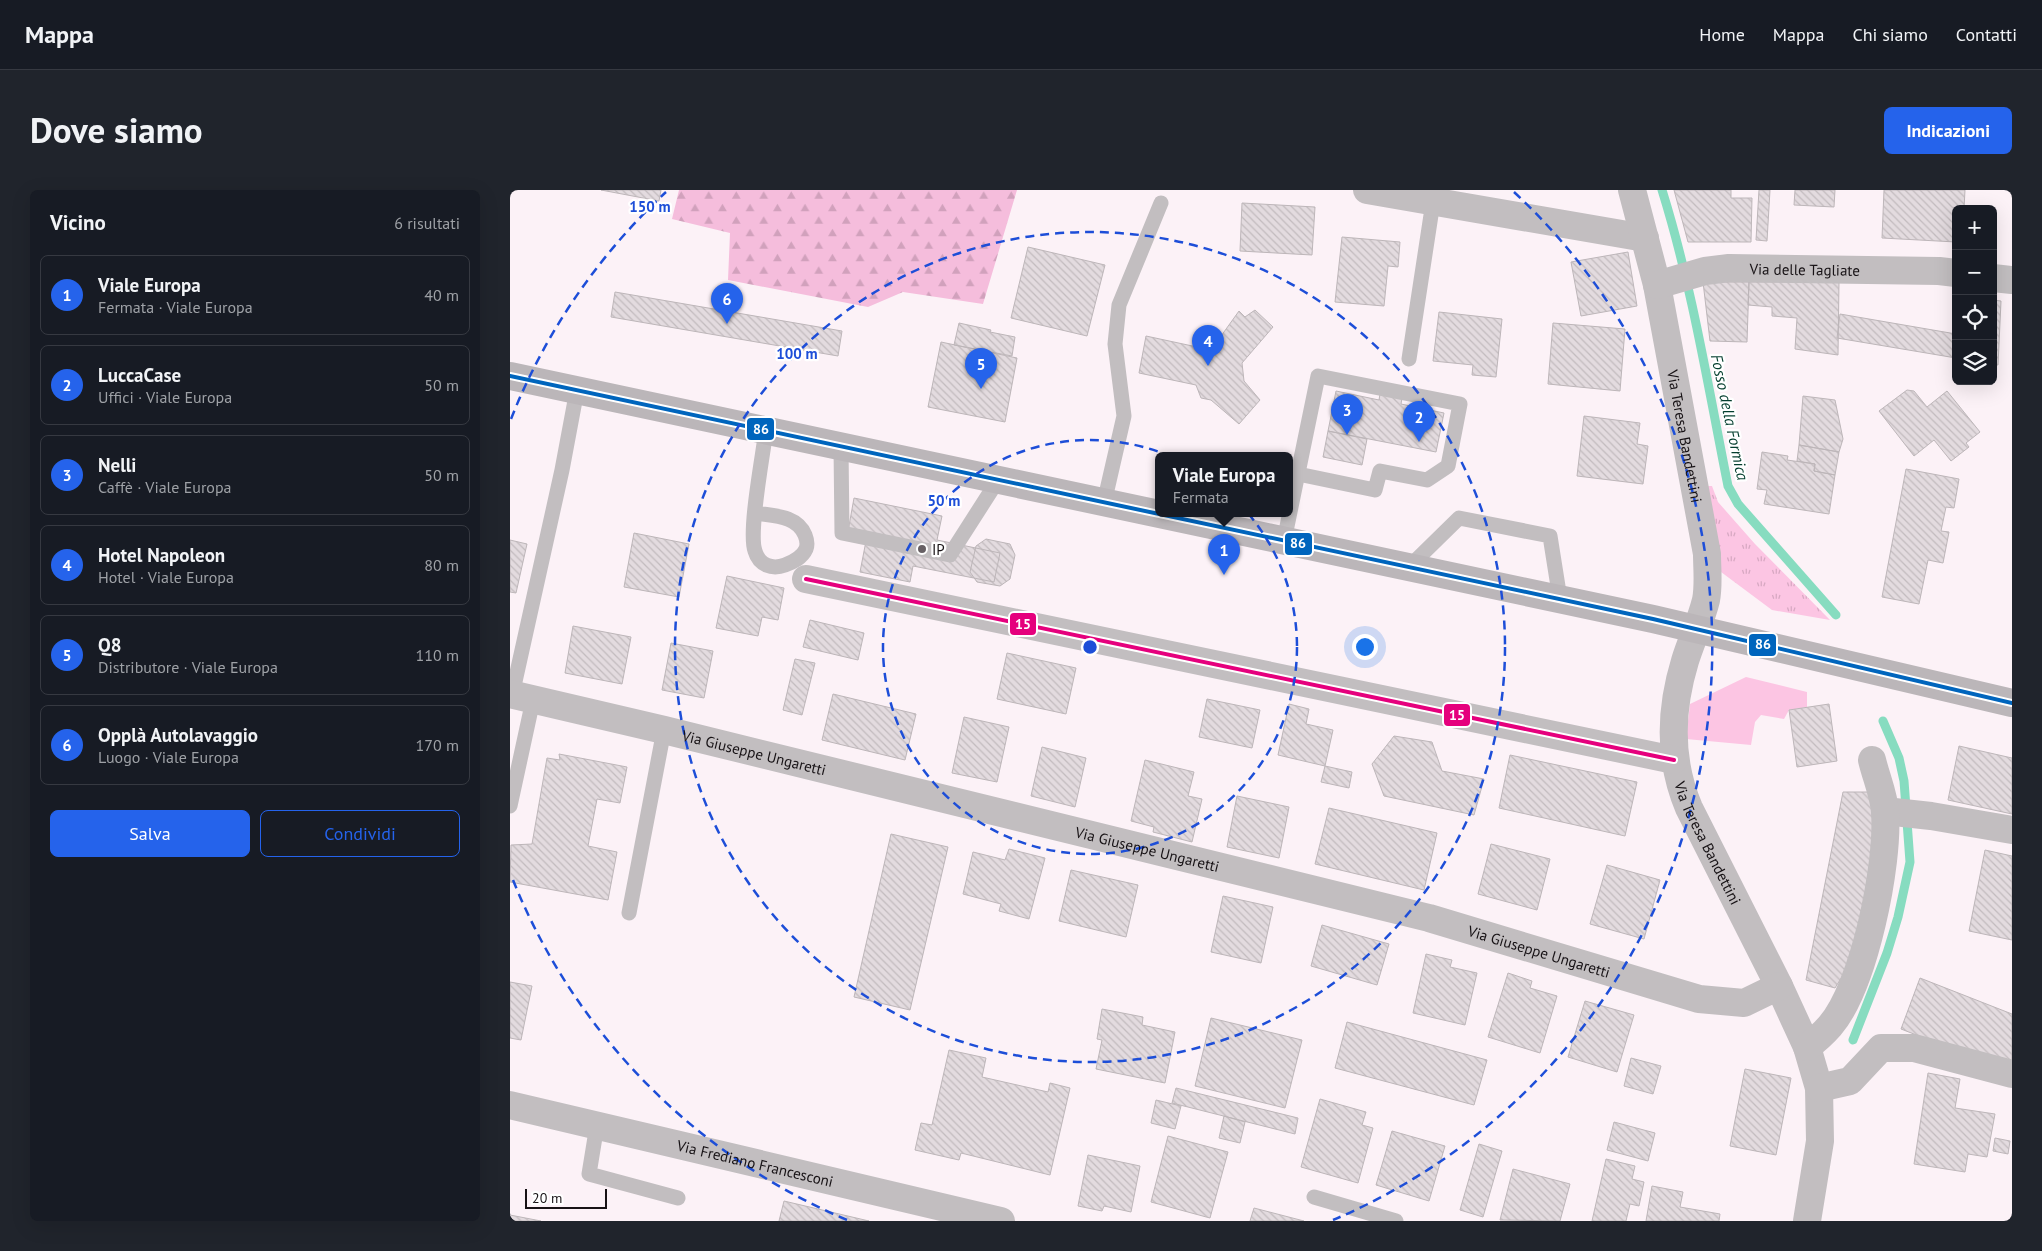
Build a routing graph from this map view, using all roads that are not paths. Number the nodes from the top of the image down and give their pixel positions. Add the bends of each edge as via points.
1 (1367, 190) edge
2 (1632, 190) edge
3 (1433, 202) junction
4 (1161, 204) dead end
5 (1645, 238) junction
6 (1952, 273) edge
7 (1997, 278) edge
8 (2012, 280) edge
9 (1664, 282) junction
10 (1409, 359) dead end
11 (510, 376) edge
12 (577, 390) junction
13 (766, 430) junction
14 (841, 447) junction
15 (1298, 474) junction
16 (998, 480) junction
17 (1293, 498) edge
18 (1104, 503) junction
19 (755, 513) dead end
20 (1155, 514) edge
21 (1170, 517) edge
22 (1289, 517) edge
23 (1284, 541) junction
24 (1410, 567) junction
25 (806, 579) dead end
26 (1560, 599) junction
27 (1697, 628) junction
28 (518, 696) edge
29 (2012, 703) edge
30 (664, 730) junction
31 (1674, 760) junction
32 (1872, 760) dead end
33 (510, 806) edge
34 (1885, 811) junction
35 (2012, 830) edge
36 (629, 913) dead end
37 (1779, 986) junction
38 (1807, 1047) junction
39 (2012, 1074) edge
40 (1819, 1088) junction
41 (510, 1105) edge
42 (597, 1125) junction
43 (1314, 1197) dead end
44 (678, 1198) dead end
45 (1001, 1221) edge
46 (1396, 1221) edge
47 (1807, 1221) edge

1 - 3 street
2 - 5 street, Via Teresa Bandettini
3 - 5 street
3 - 10 lane
4 - 18 lane via 1118,305 1115,344 1124,416
5 - 9 street, Via Teresa Bandettini
6 - 9 street, Via delle Tagliate via 1729,268
7 - 8 street
9 - 27 street, Via Teresa Bandettini via 1707,554 1706,599
11 - 12 main road
12 - 13 main road
12 - 28 lane
13 - 14 main road
13 - 19 lane
14 - 16 main road
14 - 16 lane via 842,533 950,555
15 - 15 lane via 1318,376 1460,404 1448,466 1428,480 1380,470 1375,490
15 - 17 lane
16 - 18 main road
18 - 20 main road
21 - 23 main road
22 - 23 lane
23 - 24 main road
24 - 26 main road
24 - 26 lane via 1459,518 1550,536
25 - 31 street
26 - 27 main road
27 - 29 main road
27 - 31 street, Via Teresa Bandettini via 1685,661 1676,702
28 - 30 street, Via Giuseppe Ungaretti
28 - 33 lane
30 - 36 lane
30 - 37 street, Via Giuseppe Ungaretti via 1429,918 1699,999 1744,1003
31 - 37 street, Via Teresa Bandettini via 1689,808
32 - 34 street
34 - 35 street
34 - 38 street via 1883,853 1872,924 1853,987 1830,1026
37 - 38 street, Via Teresa Bandettini
38 - 40 street, Via Teresa Bandettini
39 - 40 street via 1914,1048 1881,1048 1850,1081
40 - 47 street, Via Teresa Bandettini via 1820,1141
41 - 42 street, Via Frediano Francesconi
42 - 44 lane via 589,1174
42 - 45 street, Via Frediano Francesconi
43 - 46 lane

